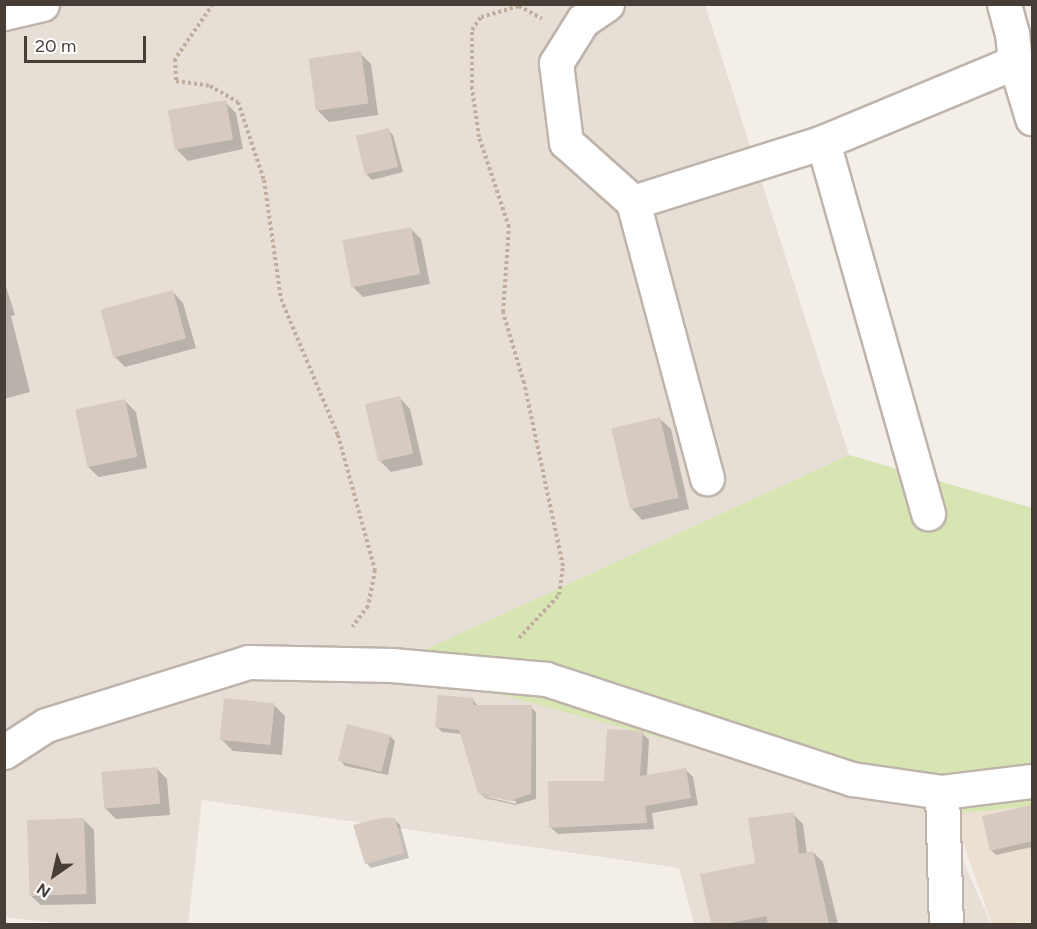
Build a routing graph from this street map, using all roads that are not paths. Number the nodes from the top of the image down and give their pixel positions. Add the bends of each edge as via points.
1 (42, 4) edge
2 (607, 4) edge
3 (1004, 4) edge
4 (4, 13) edge
5 (1015, 62) junction
6 (1032, 118) edge
7 (823, 142) junction
8 (633, 202) junction
9 (707, 478) dead end
10 (928, 513) dead end
11 (4, 753) edge
12 (1032, 781) edge
13 (942, 792) junction
14 (946, 924) edge

1 - 4 street
2 - 8 street via 583,20 556,63 566,142
3 - 5 street
5 - 6 street
5 - 7 street
7 - 8 street
7 - 10 street
8 - 9 street
11 - 13 street via 46,724 248,662 392,665 546,679 852,779
12 - 13 street
13 - 14 street

